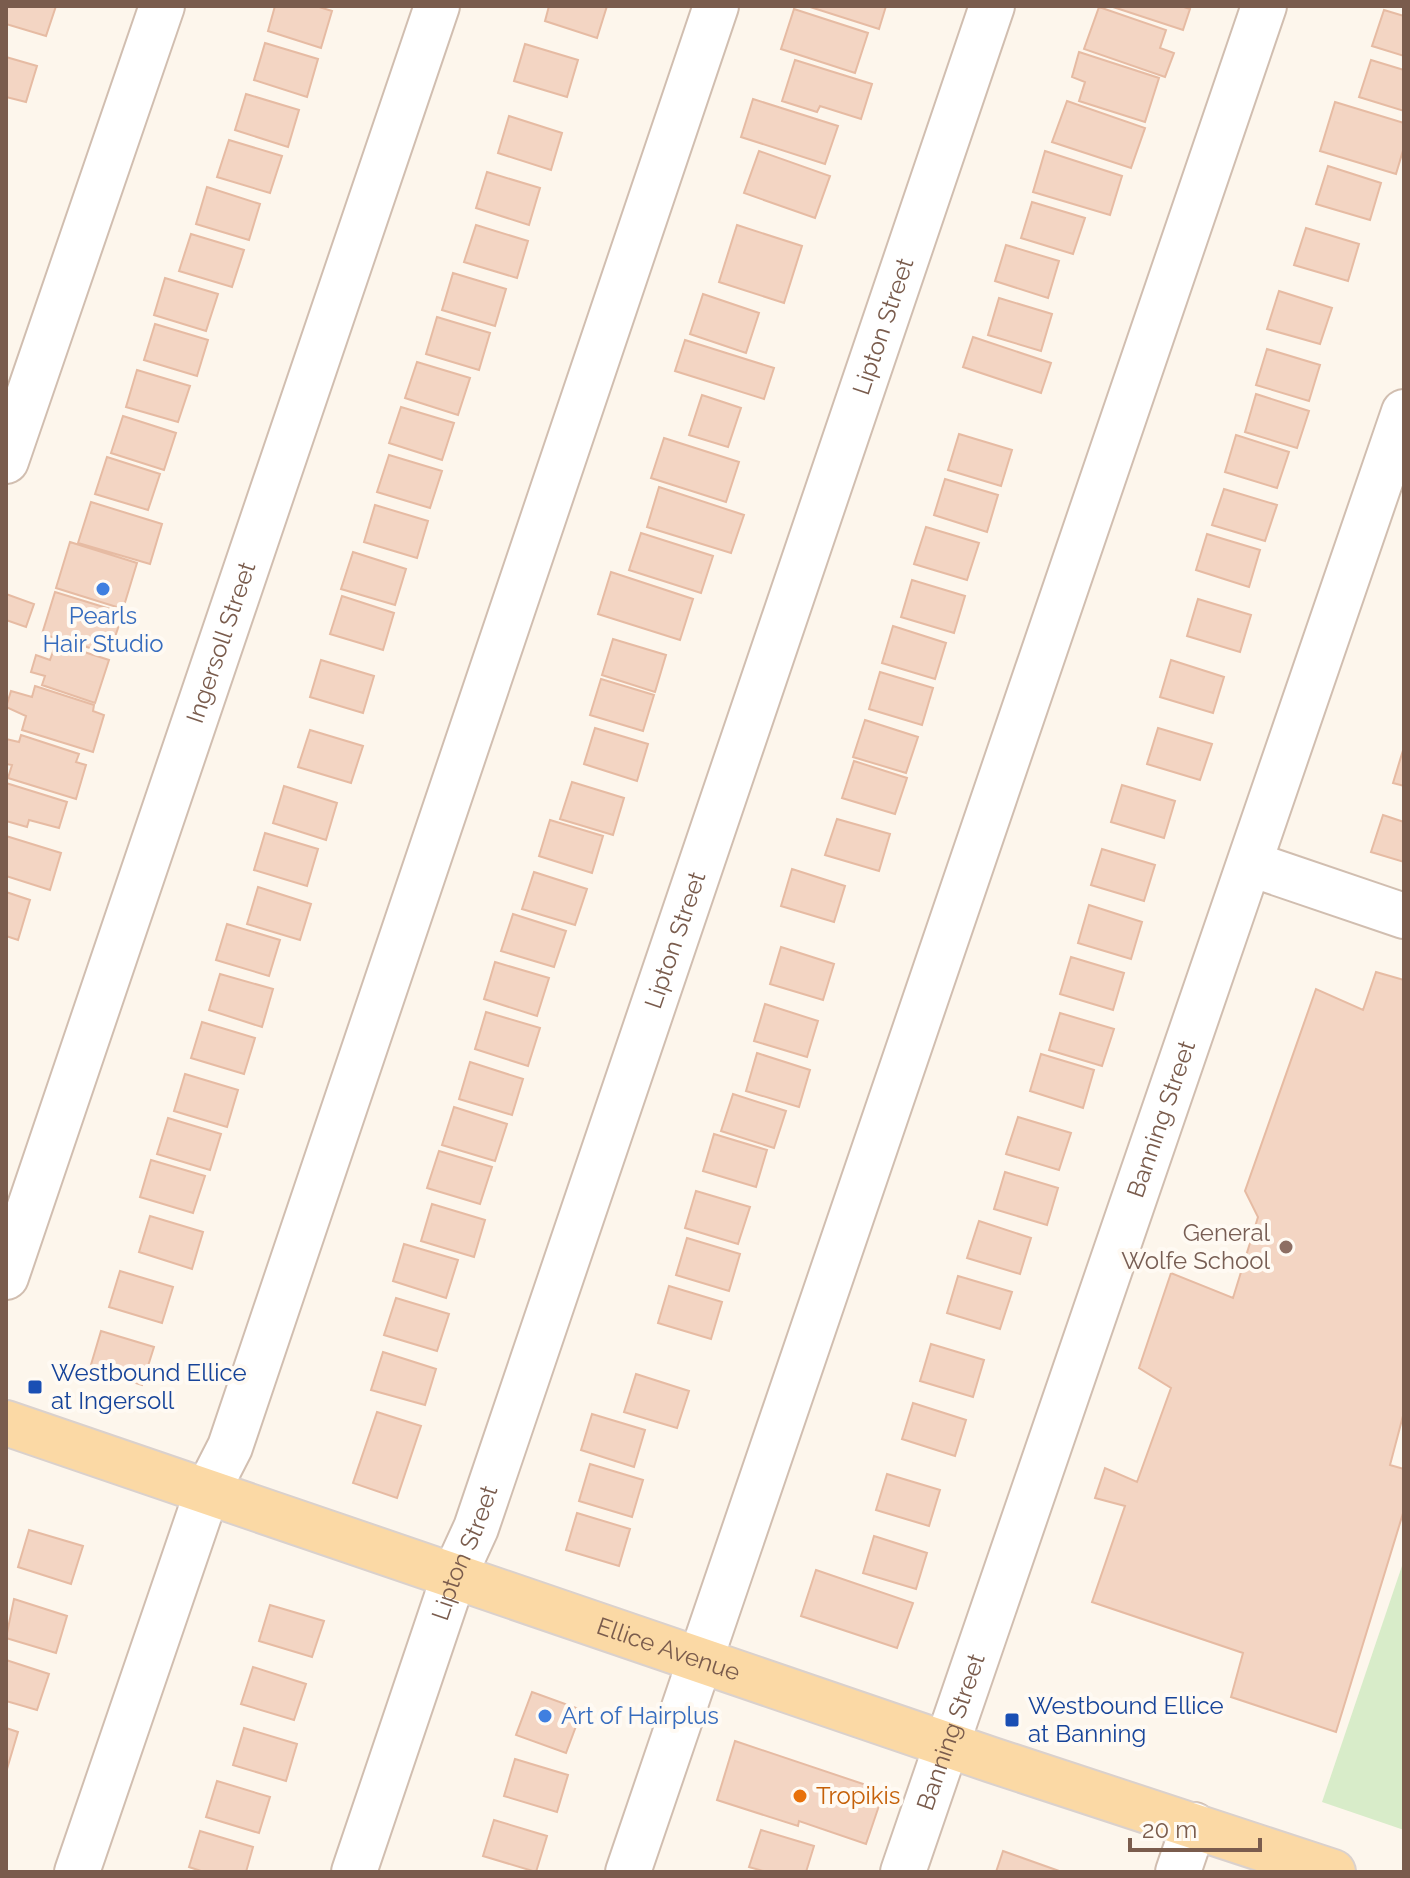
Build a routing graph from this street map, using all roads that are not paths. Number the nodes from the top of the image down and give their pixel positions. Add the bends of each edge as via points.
1 (162, 6) edge
2 (437, 6) edge
3 (716, 6) edge
4 (992, 6) edge
5 (1264, 6) edge
6 (1404, 412) edge
7 (6, 461) edge
8 (1251, 864) junction
9 (1404, 916) edge
10 (6, 1277) edge
11 (6, 1423) edge
12 (207, 1492) junction
13 (454, 1576) junction
14 (701, 1660) junction
15 (947, 1744) junction
16 (1194, 1825) junction
17 (77, 1872) edge
18 (354, 1872) edge
19 (628, 1872) edge
20 (903, 1872) edge
21 (1178, 1872) edge
22 (1333, 1872) edge

1 - 7 street
2 - 10 street, Ingersoll Street
3 - 12 street via 230,1447
4 - 13 street, Lipton Street via 476,1528
5 - 14 street
6 - 8 street, Banning Street
8 - 9 street
8 - 15 street, Banning Street
11 - 12 main road, Ellice Avenue
12 - 13 main road, Ellice Avenue
12 - 17 street
13 - 14 main road, Ellice Avenue
13 - 18 street, Lipton Street
14 - 15 main road, Ellice Avenue
14 - 19 street
15 - 16 main road, Ellice Avenue
15 - 20 street, Banning Street
16 - 21 street
16 - 22 main road, Ellice Avenue

